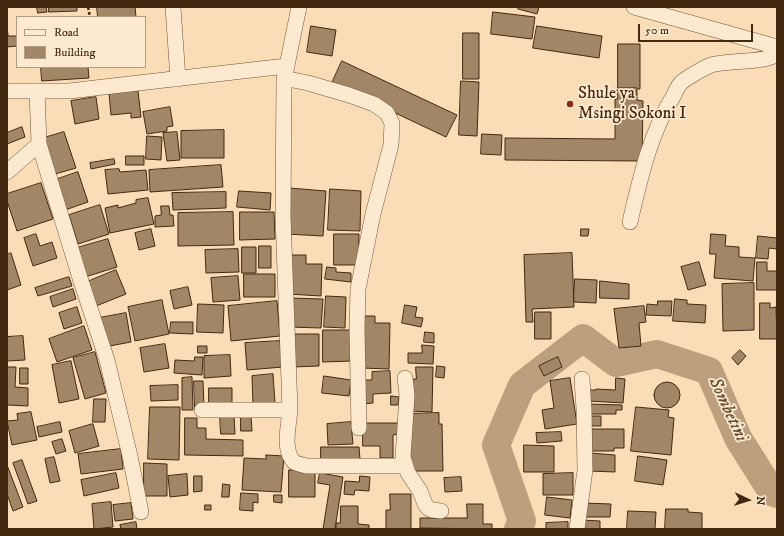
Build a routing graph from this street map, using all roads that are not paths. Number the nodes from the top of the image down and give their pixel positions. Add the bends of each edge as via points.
1 (173, 7) edge
2 (299, 7) edge
3 (634, 7) edge
4 (777, 47) edge
5 (777, 54) edge
6 (285, 73) junction
7 (178, 78) junction
8 (7, 91) edge
9 (37, 91) junction
10 (39, 144) junction
11 (7, 172) edge
12 (630, 222) dead end
13 (405, 378) dead end
14 (582, 379) dead end
15 (202, 410) dead end
16 (290, 410) junction
17 (360, 428) dead end
18 (405, 466) junction
19 (441, 511) dead end
20 (142, 512) dead end
21 (577, 529) edge

1 - 7 street
2 - 6 street
3 - 4 street
5 - 12 street via 762,60 711,65 681,82 665,109 644,164
6 - 7 street
6 - 16 street via 283,216
6 - 17 street via 293,80 349,94 374,104 387,112 392,123 391,145 373,214 358,290
7 - 9 street
8 - 9 street
9 - 10 street
10 - 11 street
10 - 20 street via 107,360
13 - 18 street
14 - 21 street via 585,470
15 - 16 street
16 - 18 street via 288,452 295,462 306,466
18 - 19 street via 410,479 420,491 424,504 432,510

